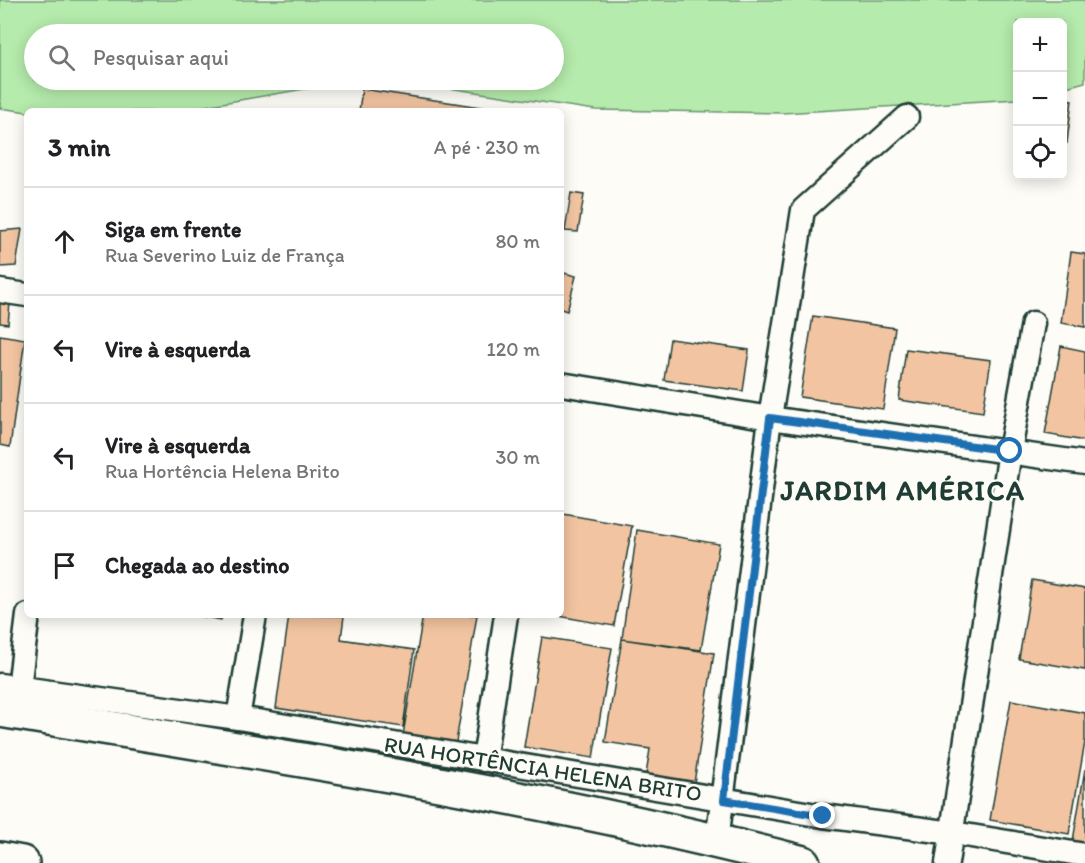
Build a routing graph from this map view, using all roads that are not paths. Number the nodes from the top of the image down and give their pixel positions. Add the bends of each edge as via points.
1 (907, 117) dead end
2 (0, 291) edge
3 (24, 295) edge
4 (1033, 323) dead end
5 (564, 384) edge
6 (770, 418) junction
7 (1010, 451) junction
8 (1085, 463) edge
9 (27, 618) edge
10 (255, 618) edge
11 (506, 618) edge
12 (6, 694) edge
13 (238, 718) junction
14 (483, 775) junction
15 (724, 800) junction
16 (953, 833) junction
17 (717, 841) junction
18 (1085, 855) edge
19 (0, 859) edge
20 (22, 863) edge
21 (803, 863) edge
22 (946, 863) edge

1 - 6 street via 803,210
2 - 3 street
4 - 7 street
5 - 6 street
6 - 7 street
6 - 15 street
7 - 8 street
7 - 16 street
9 - 12 street
10 - 13 street
11 - 14 street
12 - 13 street, RUA HORTÊNCIA HELENA BRITO
12 - 14 highway, RUA HORTÊNCIA HELENA BRITO
13 - 14 street, RUA HORTÊNCIA HELENA BRITO
14 - 15 street, RUA HORTÊNCIA HELENA BRITO
14 - 17 highway via 638,825
15 - 16 street, RUA HORTÊNCIA HELENA BRITO
15 - 17 street
16 - 18 street, RUA HORTÊNCIA HELENA BRITO
16 - 22 street
17 - 21 highway
19 - 20 highway

